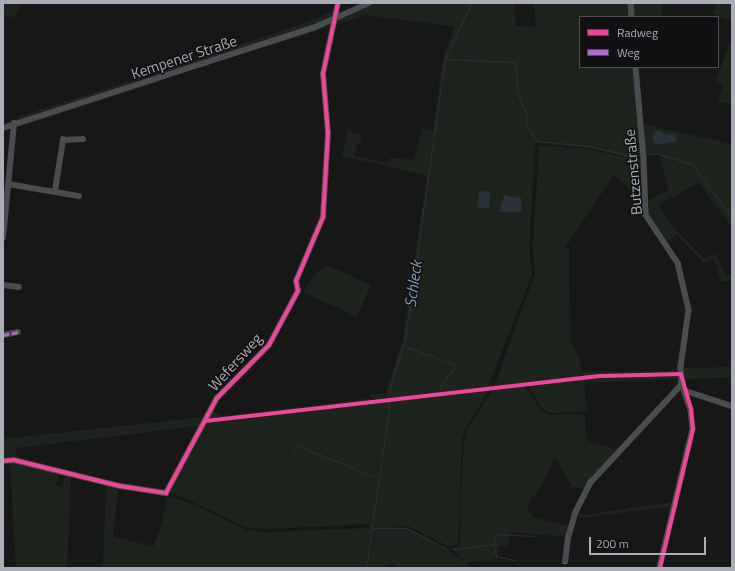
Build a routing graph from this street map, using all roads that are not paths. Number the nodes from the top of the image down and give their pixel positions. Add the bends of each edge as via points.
1 (338, 3) edge
2 (369, 3) edge
3 (631, 3) edge
4 (632, 16) edge
5 (333, 20) junction
6 (636, 68) edge
7 (14, 124) junction
8 (3, 128) edge
9 (83, 139) dead end
10 (8, 184) junction
11 (55, 191) junction
12 (79, 196) dead end
13 (3, 238) edge
14 (3, 285) edge
15 (19, 287) dead end
16 (18, 332) dead end
17 (3, 335) edge
18 (682, 384) junction
19 (686, 391) junction
20 (732, 406) edge
21 (3, 461) edge
22 (565, 562) dead end
23 (660, 568) edge

1 - 5 street
2 - 5 street, Kempener Straße
3 - 4 street
5 - 7 street, Kempener Straße
5 - 21 street, Wefersweg via 323,74 328,133 323,217 296,281 298,291 269,345 217,398 166,493 120,486 14,460
6 - 18 street, Butzenstraße via 646,216 678,263 689,310 681,367
7 - 8 street, Kempener Straße
7 - 10 street
9 - 11 street via 63,140
10 - 11 street
10 - 13 street
11 - 12 street
14 - 15 street
16 - 17 street
18 - 19 street, Butzenstraße
18 - 22 street via 591,482 575,513
19 - 20 street
19 - 23 street, Butzenstraße via 692,416 690,447

